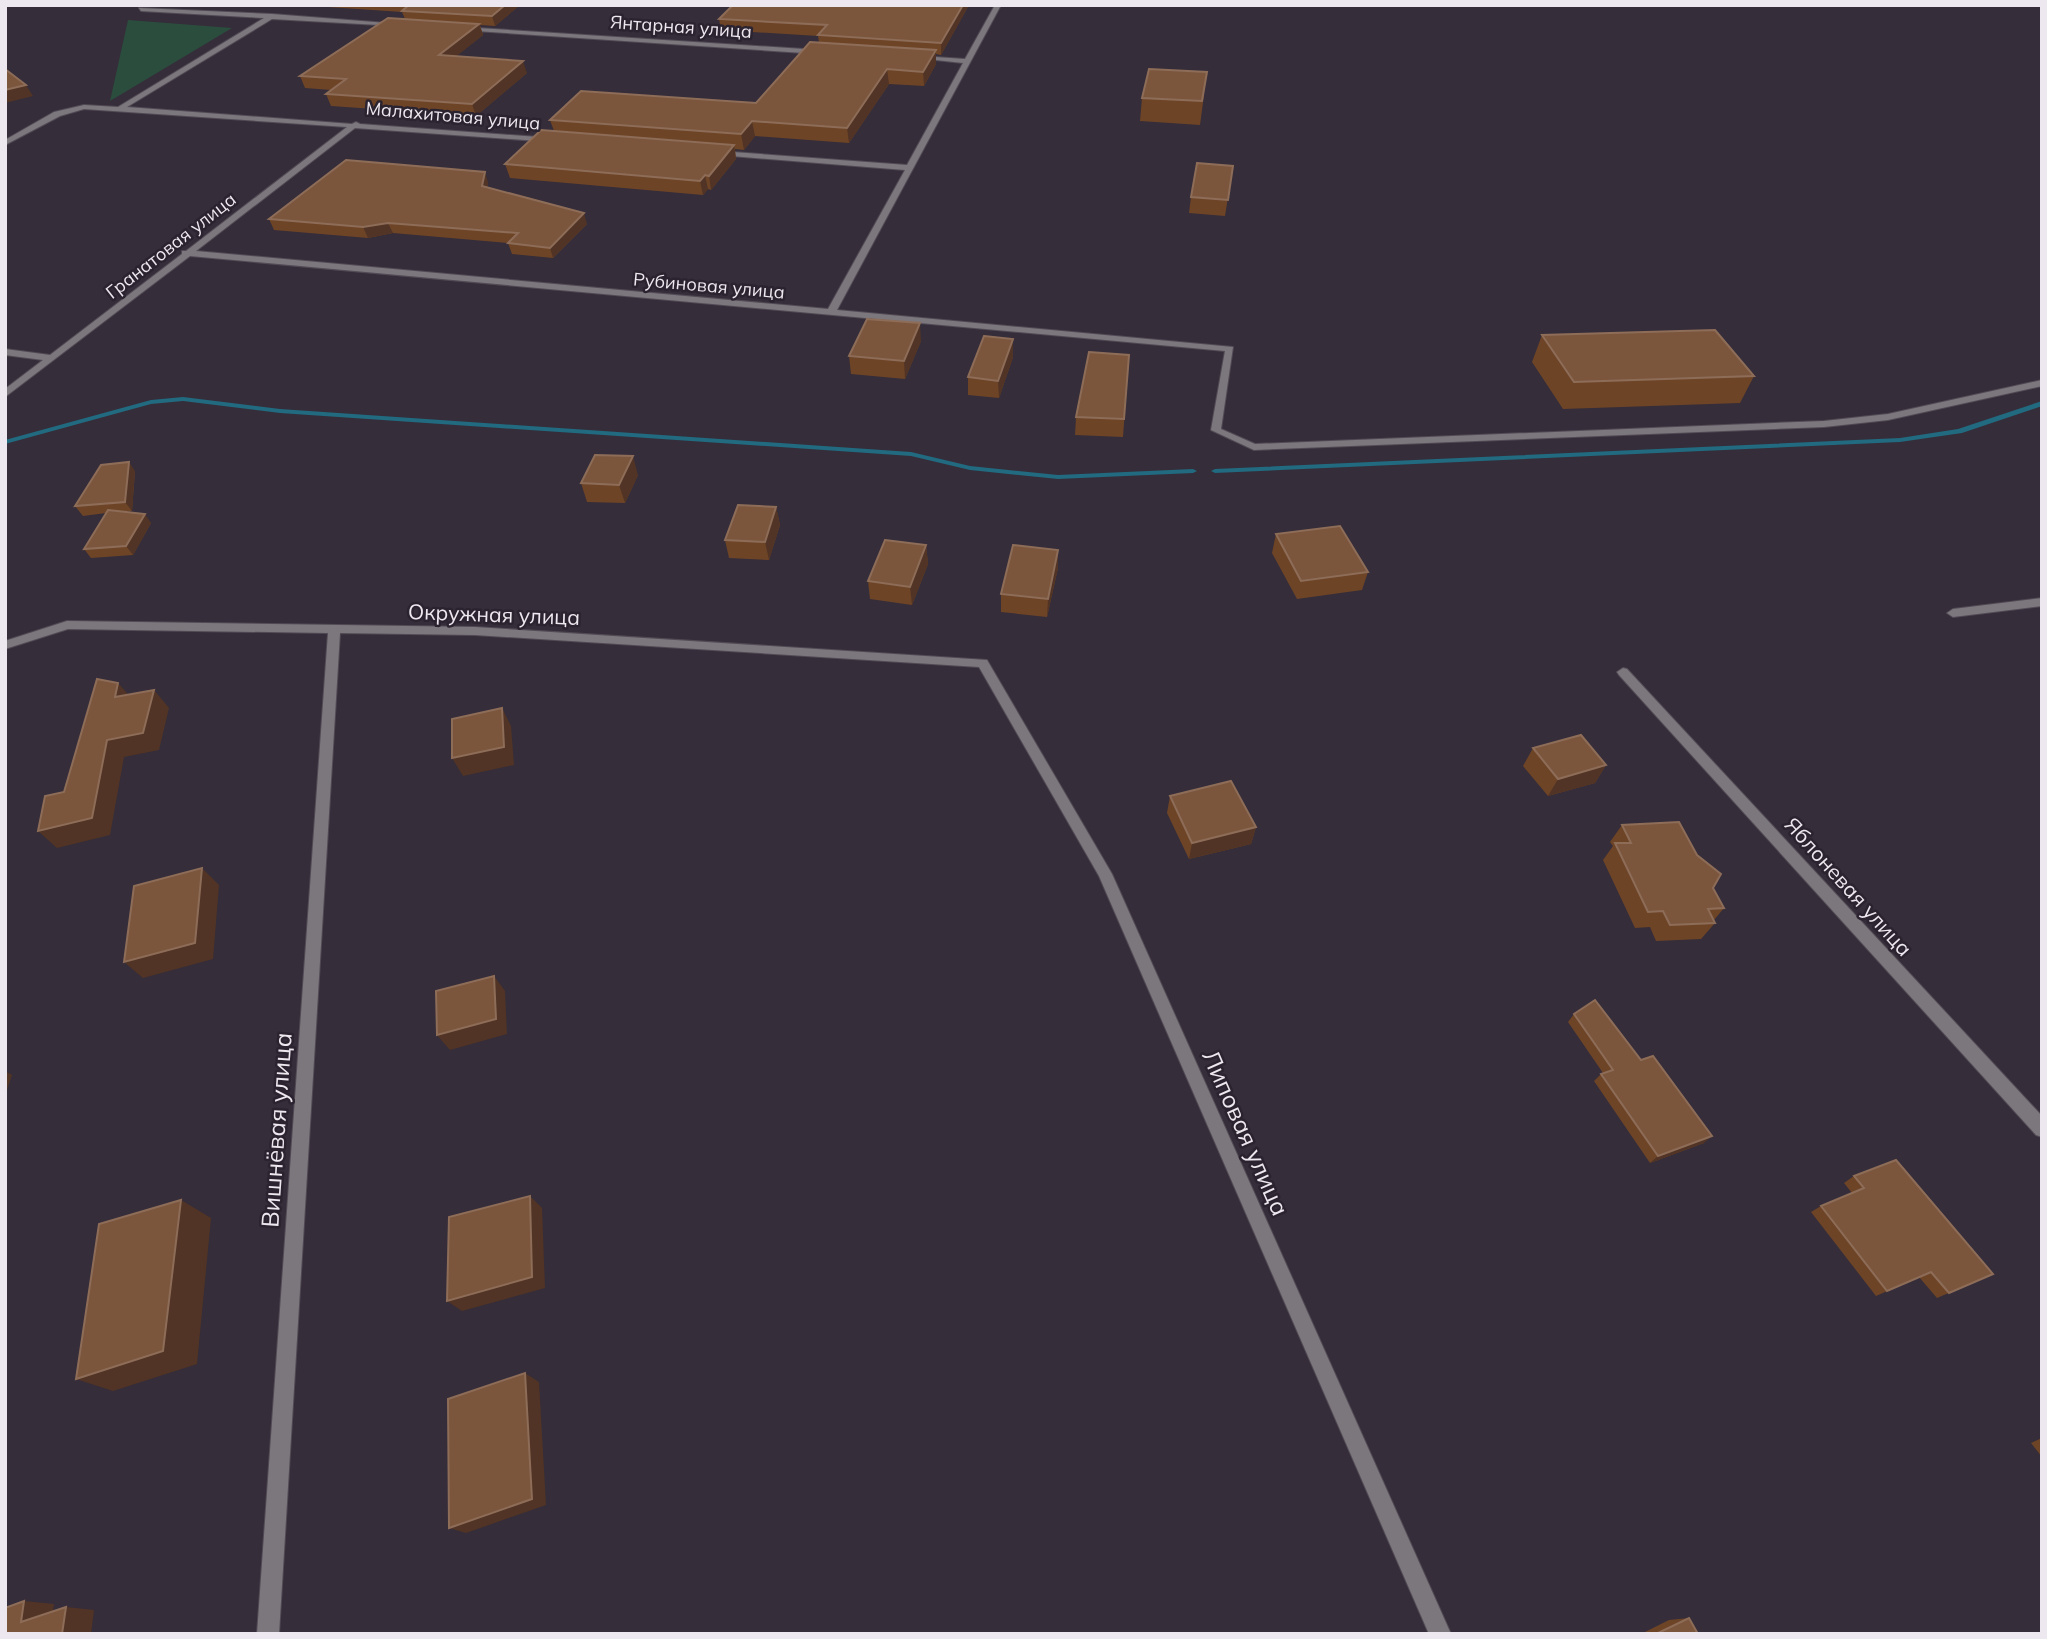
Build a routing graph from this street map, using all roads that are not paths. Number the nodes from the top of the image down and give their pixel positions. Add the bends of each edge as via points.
1 (998, 5) edge
2 (144, 7) edge
3 (272, 16) junction
4 (411, 25) edge
5 (453, 28) edge
6 (828, 52) edge
7 (912, 57) edge
8 (967, 61) junction
9 (119, 109) junction
10 (356, 124) junction
11 (564, 141) edge
12 (5, 144) edge
13 (716, 153) edge
14 (909, 168) junction
15 (185, 253) junction
16 (831, 313) junction
17 (5, 352) edge
18 (51, 358) junction
19 (2042, 383) edge
20 (5, 394) edge
21 (2042, 602) edge
22 (1953, 613) dead end
23 (334, 629) junction
24 (5, 645) edge
25 (983, 663) joint
26 (1623, 672) dead end
27 (2042, 1129) edge
28 (268, 1634) edge
29 (1440, 1634) edge

1 - 8 street
2 - 3 street
3 - 4 street
3 - 9 street
5 - 6 street, Янтарная улица
7 - 8 street
8 - 14 street
9 - 10 street, Малахитовая улица
9 - 12 street, Малахитовая улица via 84,107 57,114
10 - 11 street, Малахитовая улица
10 - 15 street, Гранатовая улица
13 - 14 street
14 - 16 street
15 - 16 street, Рубиновая улица
15 - 18 street, Гранатовая улица
16 - 19 street, Рубиновая улица via 1230,349 1216,430 1254,447 1824,424 1888,417
17 - 18 street
18 - 20 street, Гранатовая улица
21 - 22 street
23 - 24 street, Окружная улица via 67,625
23 - 25 street, Окружная улица via 475,631
23 - 28 street, Вишнёвая улица
25 - 29 street, Липовая улица via 1105,874
26 - 27 street, Яблоневая улица

